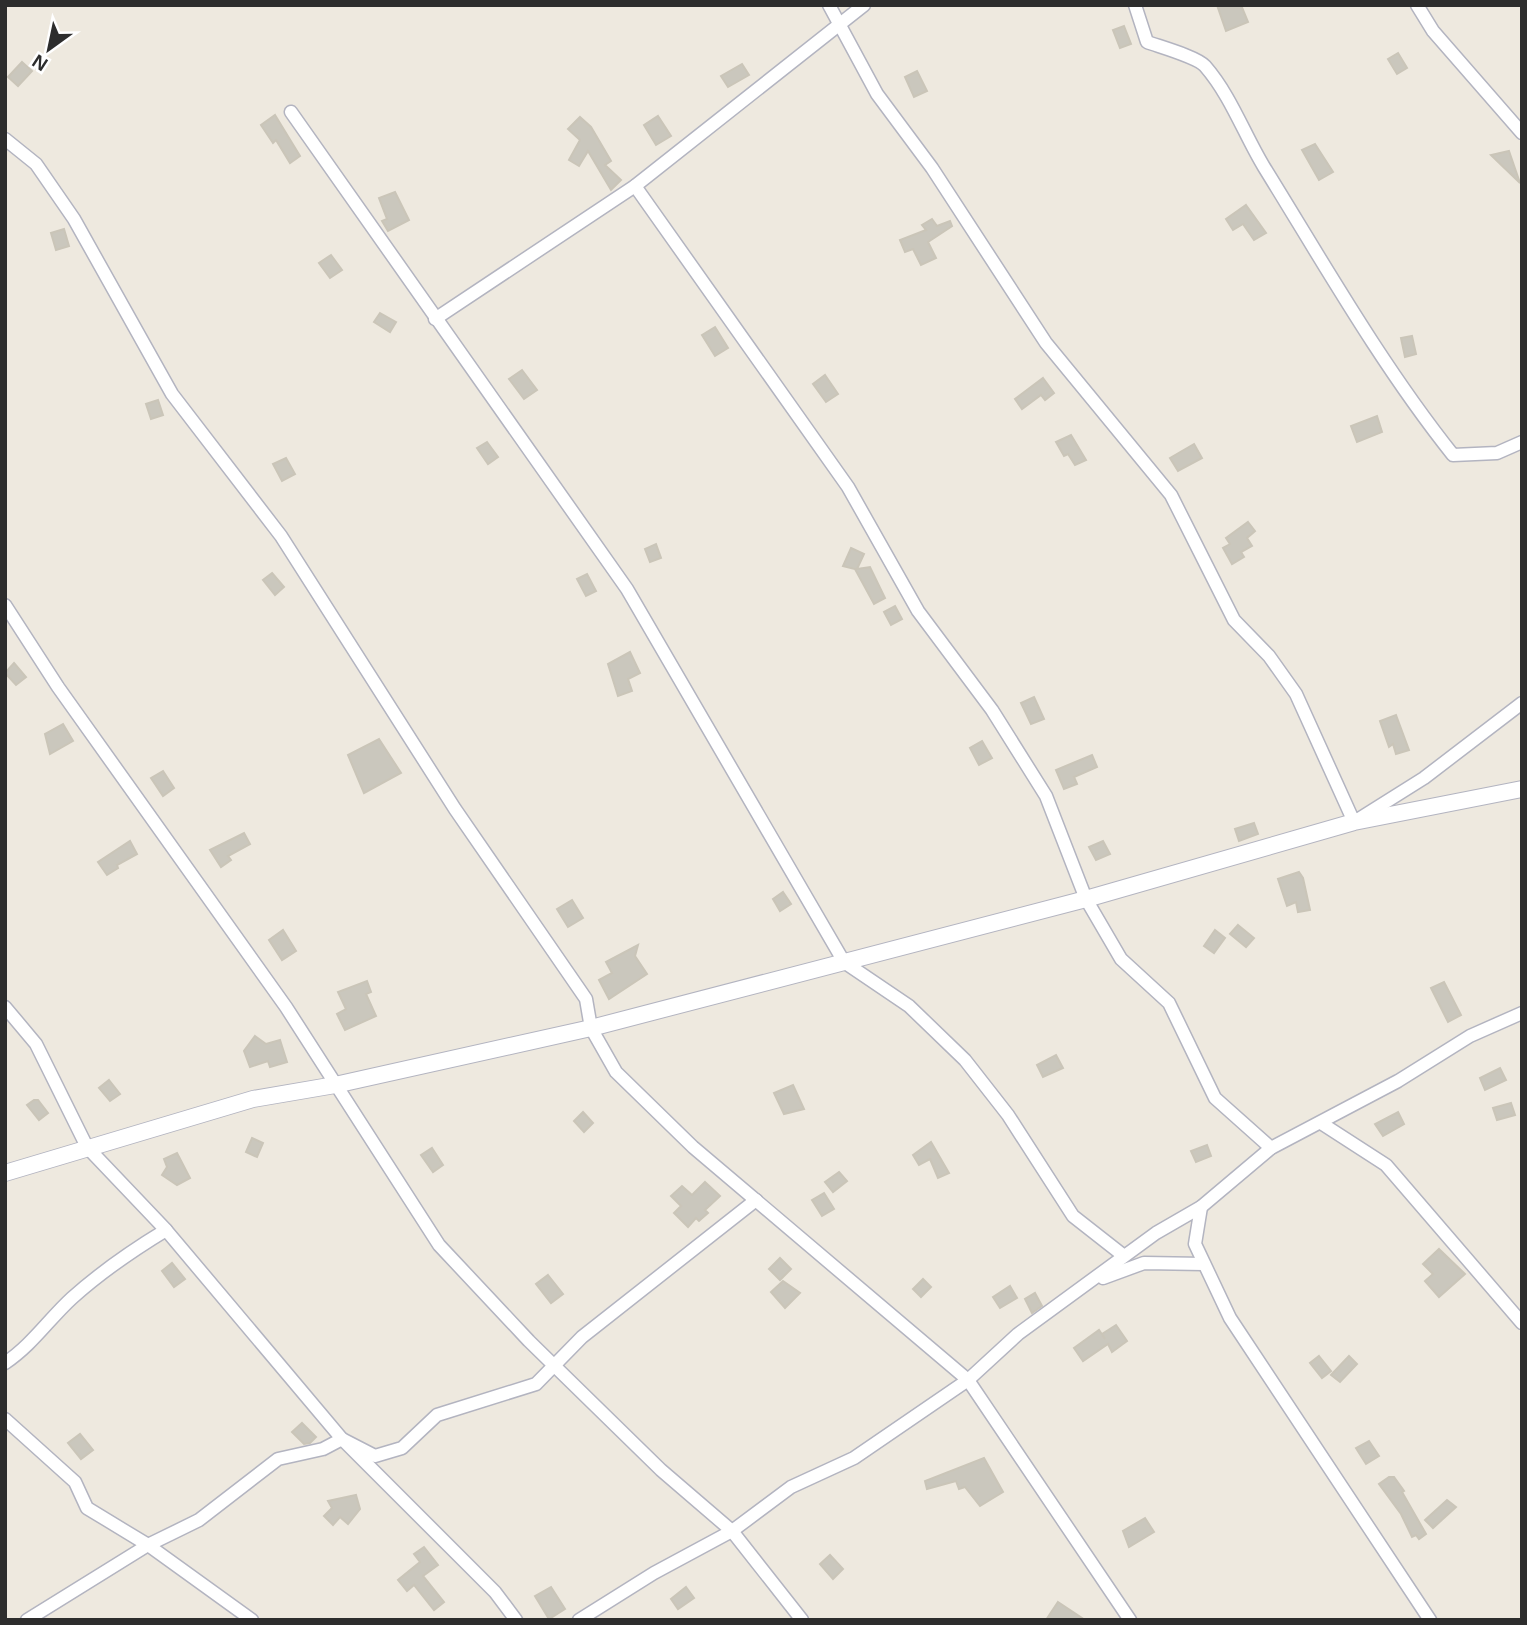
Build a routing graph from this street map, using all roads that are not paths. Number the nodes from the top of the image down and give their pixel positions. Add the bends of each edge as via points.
1 (829, 5) edge
2 (864, 5) edge
3 (1135, 5) edge
4 (1416, 5) edge
5 (841, 26) junction
6 (291, 113) dead end
7 (1522, 133) edge
8 (5, 139) edge
9 (635, 186) junction
10 (435, 319) junction
11 (1522, 442) edge
12 (5, 605) edge
13 (1522, 703) edge
14 (1522, 789) edge
15 (1353, 822) junction
16 (1086, 899) junction
17 (845, 962) junction
18 (5, 1007) edge
19 (1522, 1013) edge
20 (591, 1028) junction
21 (335, 1084) junction
22 (1321, 1123) junction
23 (87, 1147) junction
24 (1271, 1148) junction
25 (5, 1172) edge
26 (755, 1200) junction
27 (1201, 1206) junction
28 (166, 1230) junction
29 (1124, 1256) junction
30 (1204, 1264) junction
31 (1083, 1286) junction
32 (1522, 1323) edge
33 (5, 1363) edge
34 (556, 1367) junction
35 (968, 1380) junction
36 (5, 1419) edge
37 (342, 1439) junction
38 (732, 1531) junction
39 (148, 1545) junction
40 (27, 1620) edge
41 (252, 1620) edge
42 (516, 1620) edge
43 (579, 1620) edge
44 (802, 1620) edge
45 (1130, 1620) edge
46 (1430, 1620) edge

1 - 5 street
2 - 5 street
3 - 11 street via 1147,42 1203,64 1371,337 1453,456 1497,453
4 - 7 street
5 - 9 street
5 - 15 street via 877,94 1046,343 1171,495 1234,620 1269,656 1296,694
6 - 10 street
8 - 20 street via 36,163 74,219 172,394 281,536 455,809 586,999
9 - 10 street
9 - 16 street via 848,487 918,611 992,710 1046,796
10 - 17 street via 627,589
12 - 21 street
13 - 15 street via 1423,778
14 - 15 street
15 - 16 street
16 - 17 street
16 - 24 street via 1121,959 1169,1003 1215,1098
17 - 20 street
17 - 29 street via 909,1006 965,1060 1009,1115 1073,1216
18 - 23 street via 36,1044
19 - 22 street via 1470,1036
20 - 21 street
20 - 26 street via 616,1072
21 - 23 street via 253,1099
21 - 34 street via 439,1245
22 - 24 street
22 - 32 street via 1386,1165
23 - 25 street
23 - 28 street
24 - 27 street
26 - 34 street via 582,1337
26 - 35 street
27 - 29 street
27 - 30 street via 1195,1244
28 - 33 street via 127,1253 72,1298
28 - 37 street
29 - 31 street
30 - 31 street via 1144,1262
30 - 46 street via 1230,1318
31 - 35 street via 1018,1334
34 - 37 street via 536,1384 437,1415 402,1448 375,1456
34 - 38 street
35 - 38 street via 854,1458 791,1488
35 - 45 street
36 - 39 street via 75,1482 87,1508
37 - 39 street via 323,1449 278,1459 199,1520
37 - 42 street via 495,1592
38 - 43 street
38 - 44 street
39 - 40 street
39 - 41 street

